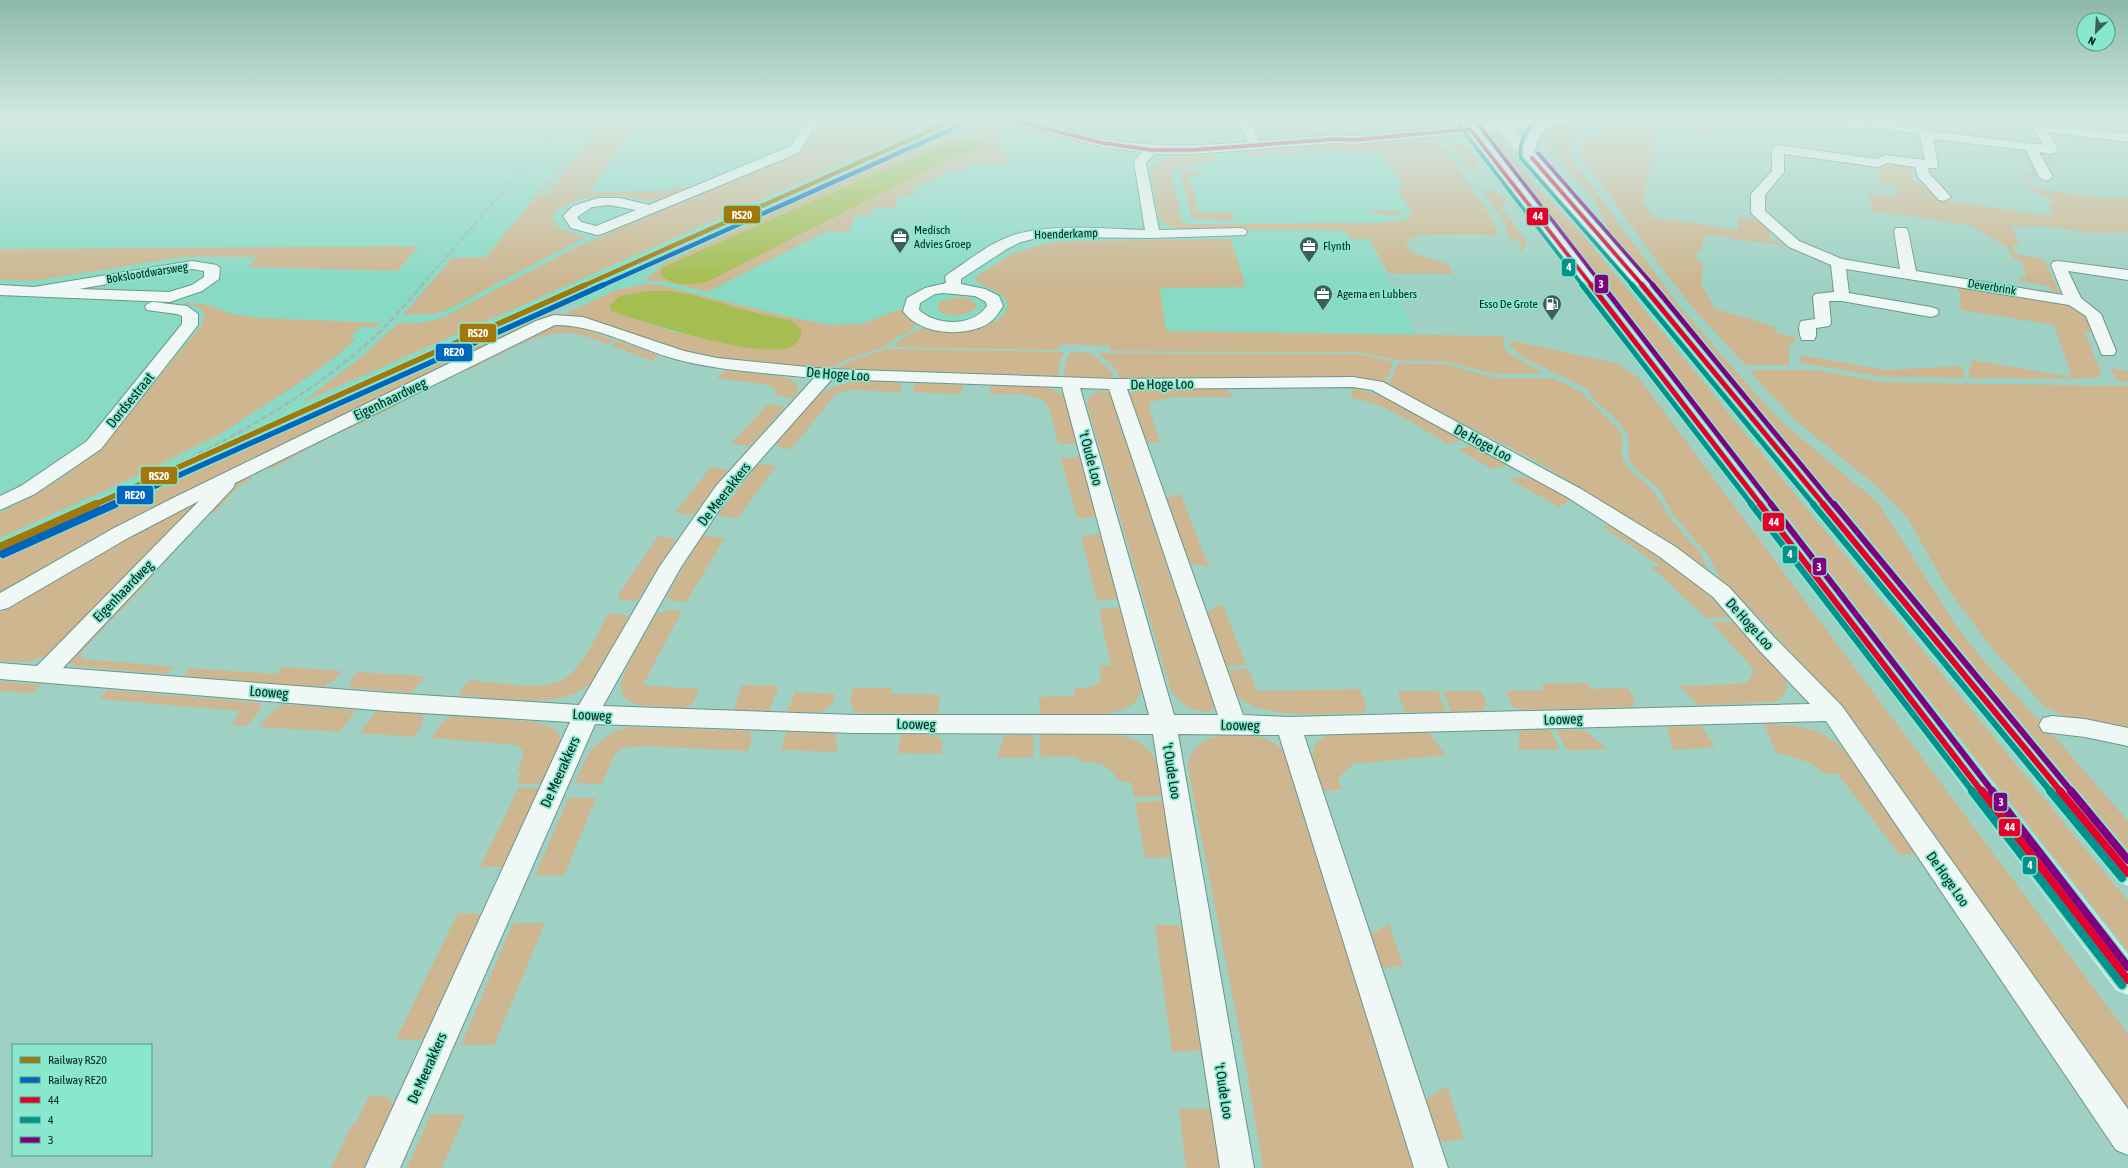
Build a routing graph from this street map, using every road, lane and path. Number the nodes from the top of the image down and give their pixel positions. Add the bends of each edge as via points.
1 (738, 174) edge
2 (1142, 174) edge
3 (1505, 174) edge
4 (1545, 174) edge
5 (1777, 174) edge
6 (1923, 174) edge
7 (2044, 174) edge
8 (2046, 177) dead end
9 (1944, 197) dead end
10 (651, 210) junction
11 (1901, 231) dead end
12 (1240, 232) dead end
13 (1153, 234) junction
14 (1838, 263) junction
15 (1909, 274) junction
16 (2128, 275) edge
17 (954, 288) junction
18 (0, 290) edge
19 (31, 292) junction
20 (1842, 296) junction
21 (2074, 301) junction
22 (130, 305) dead end
23 (1931, 312) dead end
24 (542, 324) joint
25 (1808, 336) dead end
26 (2108, 351) dead end
27 (827, 374) junction
28 (1070, 383) junction
29 (1116, 384) junction
30 (237, 474) junction
31 (0, 504) edge
32 (0, 603) edge
33 (0, 671) edge
34 (42, 675) junction
35 (1833, 712) junction
36 (586, 715) junction
37 (1233, 724) junction
38 (1164, 725) junction
39 (2052, 725) dead end
40 (1289, 726) junction
41 (2128, 737) edge
42 (2128, 873) edge
43 (2128, 980) edge
44 (2128, 1138) edge
45 (382, 1168) edge
46 (1237, 1168) edge
47 (1431, 1168) edge

1 - 10 street
2 - 13 street
3 - 43 main road
4 - 42 main road via 1656,302
5 - 14 street, Deverbrink via 1758,194 1758,212 1794,244
6 - 9 street
7 - 8 street
10 - 10 street via 632,204 593,202 577,208 570,216 576,225 597,231
11 - 15 street
12 - 13 street, Hoenderkamp
13 - 17 street, Hoenderkamp via 1056,233 1016,239 954,277
14 - 15 street, Deverbrink
14 - 20 street
15 - 21 street, Deverbrink
16 - 21 street via 2058,265
17 - 17 street via 930,291 919,296 913,301 911,311 925,322 951,326 980,320 990,315 994,308 990,296 977,290
18 - 19 street, Bokslootdwarsweg
19 - 19 street, Bokslootdwarsweg via 170,297 197,288 211,279 212,268 192,265
20 - 23 street
20 - 25 street via 1821,297 1823,323 1807,324
21 - 26 street, Deverbrink via 2093,314
22 - 31 street, Dordsestraat via 181,309 190,314 190,325 94,445 28,490
24 - 27 street, De Hoge Loo via 554,320 577,320 680,355 717,363
24 - 30 street, Eigenhaardweg
27 - 28 street, De Hoge Loo
27 - 36 street, De Meerakkers via 723,490 671,566
28 - 29 street, De Hoge Loo
28 - 38 street, 't Oude Loo
29 - 35 street, De Hoge Loo via 1353,382 1377,386 1574,493 1668,552 1721,592
29 - 37 street
30 - 32 street, Eigenhaardweg via 121,532
30 - 34 street, Eigenhaardweg
33 - 34 street, Looweg
34 - 36 street, Looweg
35 - 40 street, Looweg
35 - 44 street, De Hoge Loo
36 - 38 street, Looweg via 776,722
36 - 45 street, De Meerakkers
37 - 38 street, Looweg
37 - 40 street, Looweg
38 - 46 street, 't Oude Loo
39 - 41 street via 2085,728
40 - 47 street

